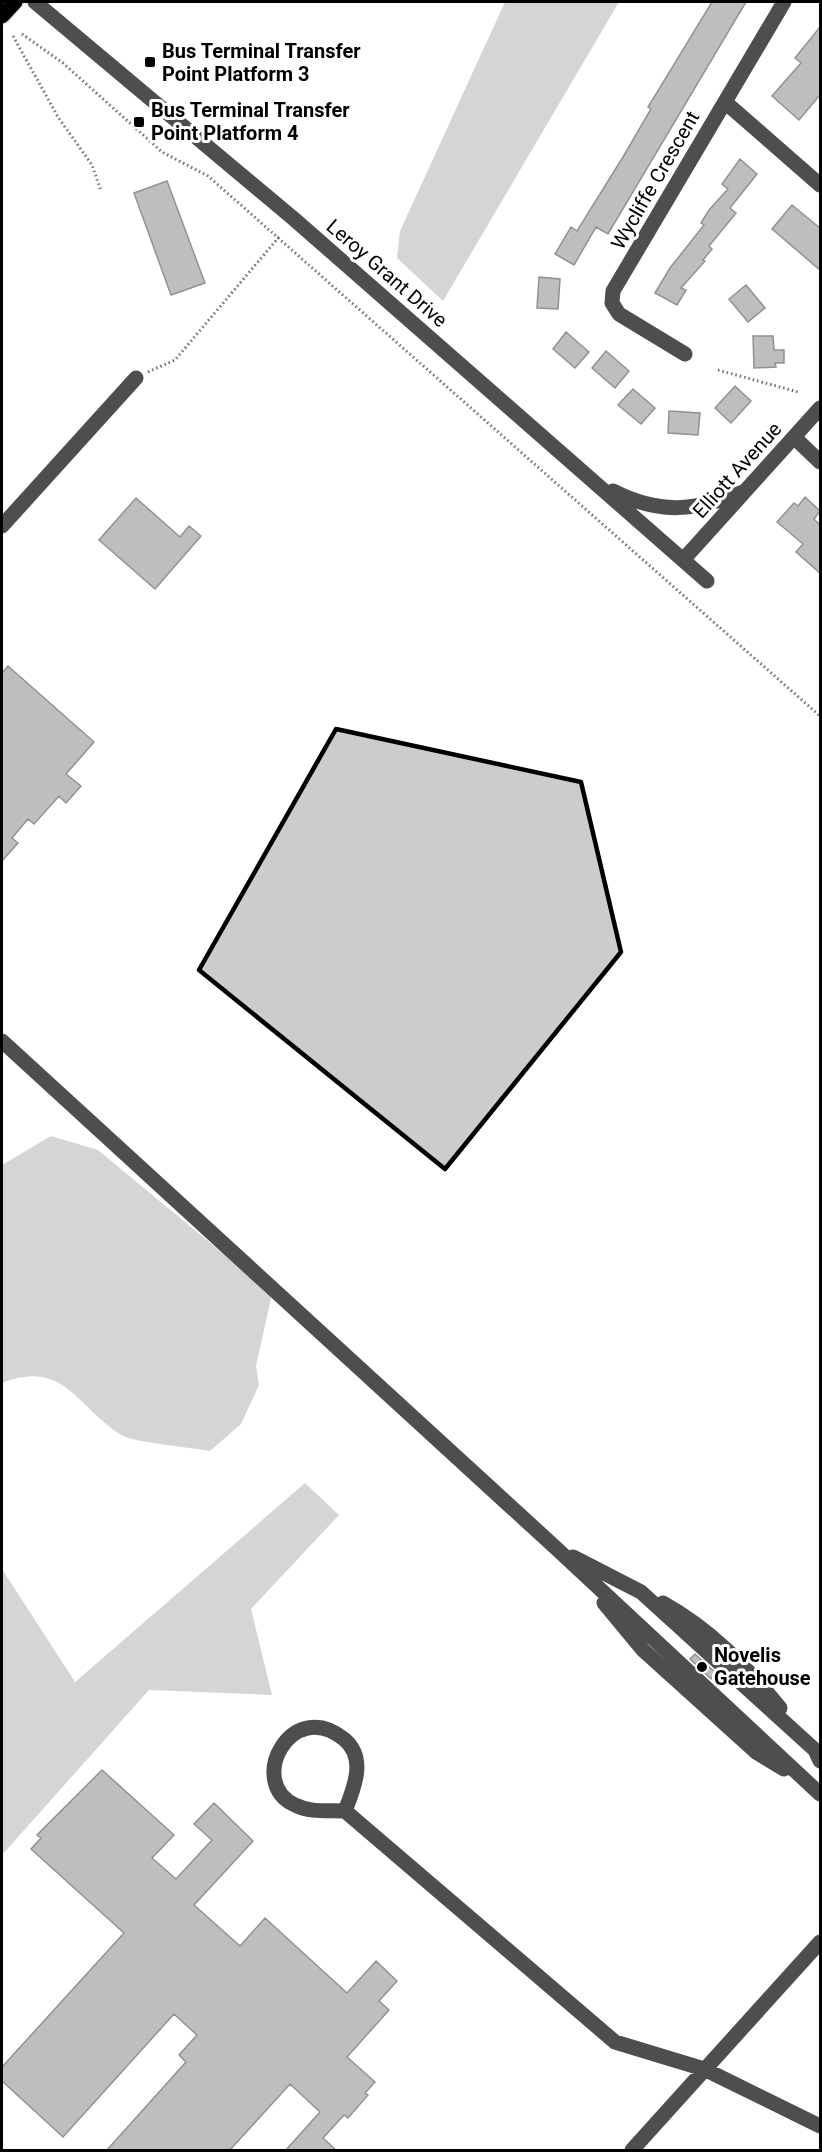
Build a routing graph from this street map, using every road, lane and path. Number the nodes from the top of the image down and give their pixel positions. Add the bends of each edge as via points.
1 (15, 2) edge
2 (35, 2) edge
3 (784, 2) edge
4 (2, 16) edge
5 (22, 34) dead end
6 (13, 36) dead end
7 (725, 102) junction
8 (820, 185) edge
9 (101, 191) dead end
10 (279, 237) junction
11 (685, 354) dead end
12 (718, 370) dead end
13 (136, 378) joint
14 (798, 392) dead end
15 (820, 408) edge
16 (795, 438) junction
17 (820, 462) edge
18 (592, 480) junction
19 (746, 491) junction
20 (2, 526) edge
21 (683, 560) junction
22 (707, 580) dead end
23 (820, 716) edge
24 (2, 1041) edge
25 (557, 1549) junction
26 (818, 1756) edge
27 (820, 1794) edge
28 (345, 1811) junction
29 (820, 1942) edge
30 (704, 2069) junction
31 (820, 2126) edge
32 (632, 2151) edge

1 - 4 main road
2 - 18 street, Leroy Grant Drive via 294,219
3 - 7 street, Wycliffe Crescent
5 - 10 path via 63,63 162,152 208,176
6 - 9 path via 58,117 92,165
7 - 8 street
7 - 11 street, Wycliffe Crescent via 613,291 612,303 619,314
10 - 13 path via 174,360
10 - 23 path
12 - 14 path
13 - 20 street
15 - 16 street, Elliott Avenue
16 - 17 street
16 - 19 street, Elliott Avenue
18 - 19 street via 627,498 659,508 716,502
18 - 21 street, Leroy Grant Drive
19 - 21 street, Elliott Avenue
21 - 22 street, Leroy Grant Drive
24 - 25 street
25 - 26 street via 694,1620 754,1677
25 - 27 street
28 - 28 street via 358,1766 351,1745 333,1730 314,1726 296,1732 280,1747 273,1768 279,1790 292,1804 311,1811
28 - 30 street via 615,2042
29 - 30 street
30 - 31 street
30 - 32 street

